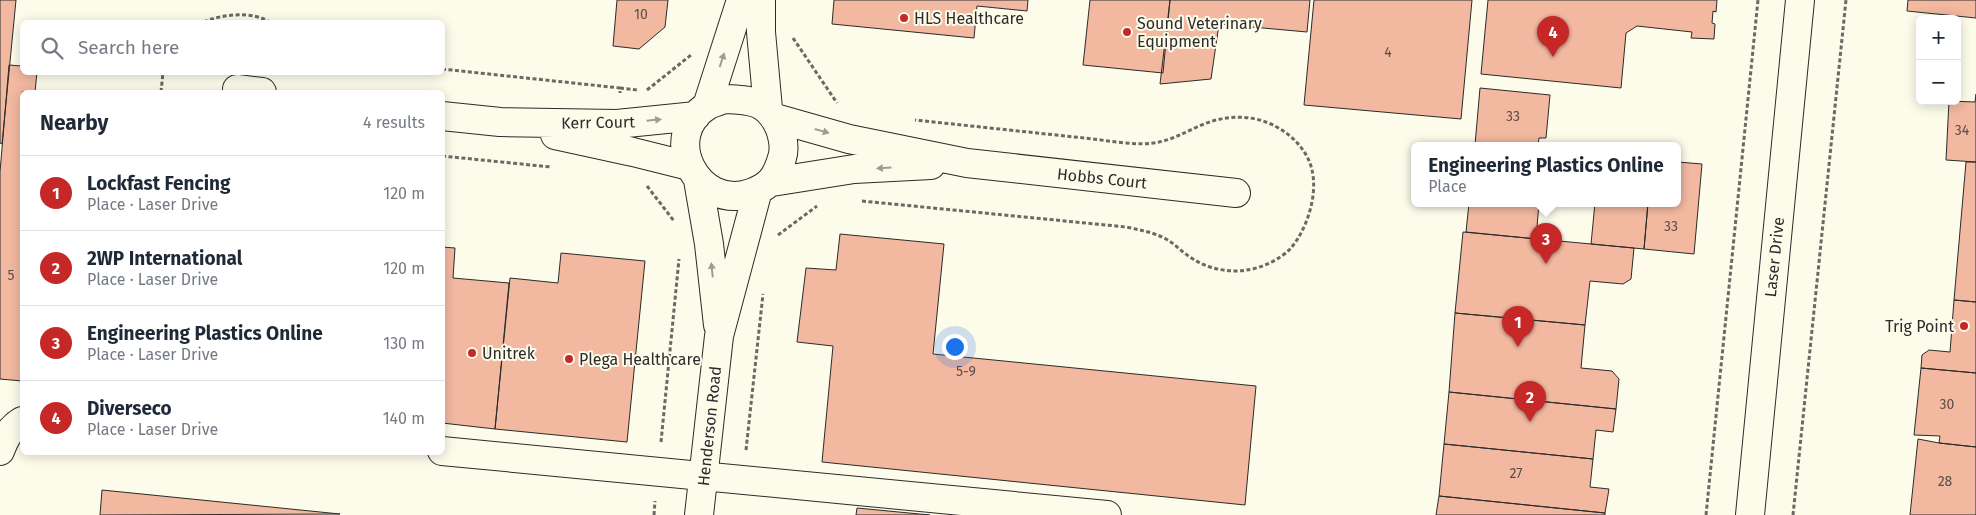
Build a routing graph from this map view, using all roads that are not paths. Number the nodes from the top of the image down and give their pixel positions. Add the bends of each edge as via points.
1 (741, 0) edge
2 (761, 0) edge
3 (1800, 0) edge
4 (701, 111) junction
5 (772, 114) junction
6 (445, 116) edge
7 (500, 122) junction
8 (967, 163) junction
9 (694, 173) junction
10 (765, 186) junction
11 (1236, 193) dead end
12 (719, 336) junction
13 (20, 422) edge
14 (0, 451) edge
15 (445, 451) edge
16 (704, 477) junction
17 (699, 515) edge
18 (1107, 515) edge
19 (1750, 515) edge

4 -> 1 street
2 - 5 street via 761,32
3 - 19 street, Laser Drive
4 - 5 street via 724,99 747,100
7 -> 4 street, Kerr Court via 617,124
4 - 9 street via 685,142 685,153
5 -> 8 street, Hobbs Court via 850,139
5 - 10 street via 782,136 784,153 778,170
6 - 7 street, Kerr Court
7 - 9 street, Kerr Court via 633,152
8 -> 10 street, Hobbs Court via 854,169
8 - 11 street, Hobbs Court
9 - 10 street via 712,191 728,196 744,195
12 -> 9 street, Henderson Road via 709,244
10 - 12 street, Henderson Road
12 - 16 street, Henderson Road
13 - 14 street via 5,437
15 - 16 street
16 - 17 street, Henderson Road
16 - 18 street

